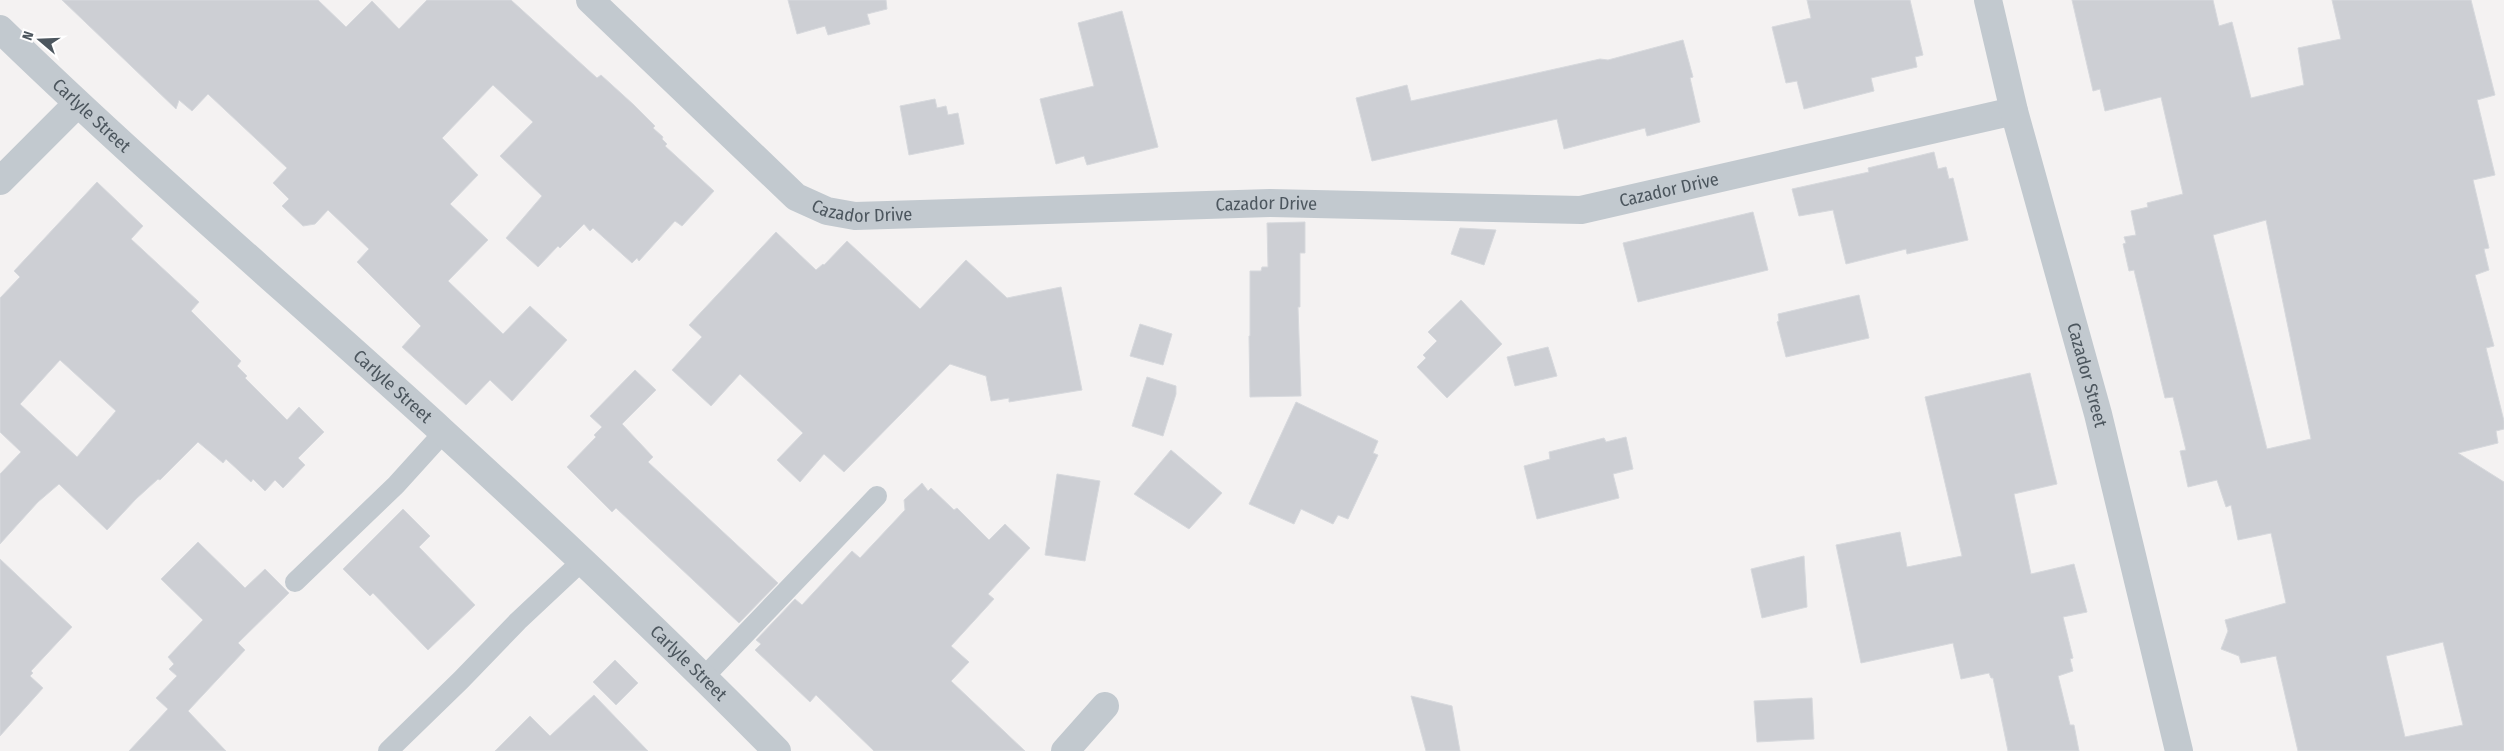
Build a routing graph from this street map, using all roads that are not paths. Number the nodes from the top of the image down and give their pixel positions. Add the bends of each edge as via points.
1 (590, 0) edge
2 (1988, 0) edge
3 (0, 29) edge
4 (76, 104) junction
5 (2014, 111) junction
6 (0, 181) edge
7 (444, 432) junction
8 (877, 496) dead end
9 (581, 562) junction
10 (295, 582) dead end
11 (704, 677) junction
12 (1105, 706) dead end
13 (388, 751) edge
14 (777, 751) edge
15 (1065, 751) edge
16 (2179, 751) edge

1 - 5 street, Cazador Drive via 796,197 826,211 855,216 1270,203 1582,210
2 - 5 street, Cazador Street
3 - 4 street, Carlyle Street
4 - 6 street
4 - 7 street, Carlyle Street
5 - 16 street, Cazador Street via 2098,414
7 - 9 street, Carlyle Street
7 - 10 lane via 396,485
8 - 11 lane
9 - 11 street, Carlyle Street
9 - 13 lane
11 - 14 street, Carlyle Street
12 - 15 street

